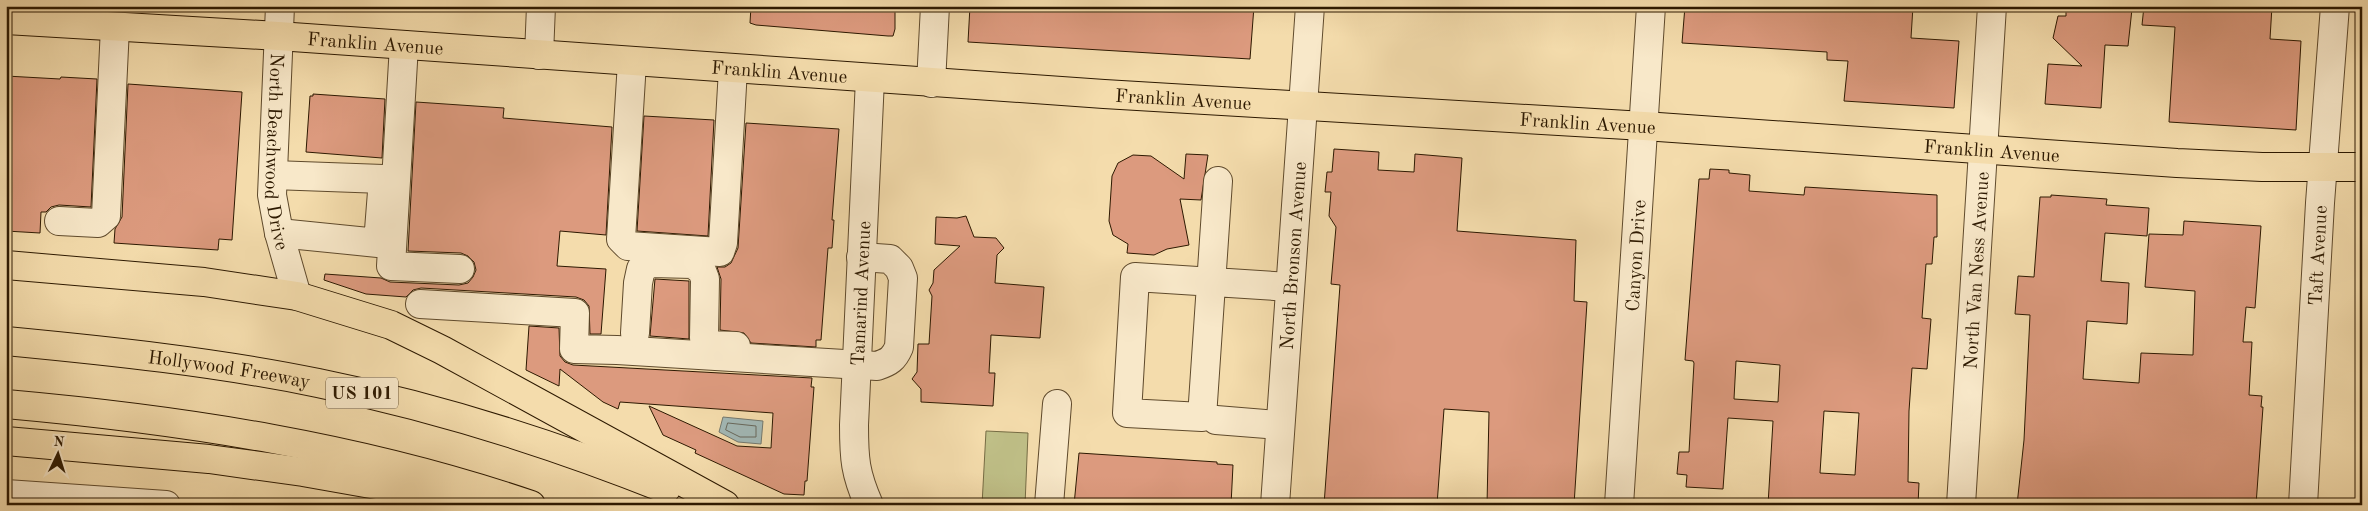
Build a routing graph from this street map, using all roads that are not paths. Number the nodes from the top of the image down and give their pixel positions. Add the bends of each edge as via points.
1 (280, 6) edge
2 (542, 6) edge
3 (935, 6) edge
4 (1310, 6) edge
5 (1651, 6) edge
6 (1992, 6) edge
7 (2335, 6) edge
8 (6, 20) edge
9 (115, 27) junction
10 (278, 36) junction
11 (404, 45) junction
12 (539, 55) junction
13 (632, 62) junction
14 (734, 69) junction
15 (870, 79) junction
16 (931, 83) junction
17 (1303, 106) junction
18 (1644, 126) junction
19 (1981, 150) junction
20 (2324, 167) junction
21 (2362, 167) edge
22 (273, 175) junction
23 (1218, 181) dead end
24 (59, 221) dead end
25 (279, 233) junction
26 (861, 257) junction
27 (6, 265) edge
28 (460, 269) dead end
29 (1210, 283) junction
30 (1290, 287) junction
31 (297, 296) junction
32 (420, 304) dead end
33 (635, 333) dead end
34 (6, 341) edge
35 (856, 357) junction
36 (6, 404) edge
37 (1056, 404) dead end
38 (1216, 420) dead end
39 (1279, 425) junction
40 (6, 441) edge
41 (6, 494) edge
42 (166, 505) edge
43 (488, 505) edge
44 (531, 505) edge
45 (704, 505) edge
46 (725, 505) edge
47 (868, 505) edge
48 (1049, 505) edge
49 (1275, 505) edge
50 (1619, 505) edge
51 (1960, 505) edge
52 (2303, 505) edge

1 - 10 street, North Beachwood Drive
2 - 12 street
3 - 16 street
4 - 17 street, North Bronson Avenue
5 - 18 street, Canyon Drive
6 - 19 street, North Van Ness Avenue
7 - 20 street, Taft Avenue
8 - 9 main road, Franklin Avenue
9 - 10 main road, Franklin Avenue
9 - 24 street via 106,216 98,222
10 - 11 main road, Franklin Avenue
10 - 22 street, North Beachwood Drive
11 - 12 main road, Franklin Avenue
11 - 28 street via 391,266
12 - 13 main road, Franklin Avenue
13 - 14 main road, Franklin Avenue
13 - 14 street via 621,239 628,246 720,252 724,234
14 - 15 main road, Franklin Avenue
15 - 16 main road, Franklin Avenue
15 - 26 street, Tamarind Avenue
16 - 17 main road, Franklin Avenue
17 - 18 main road, Franklin Avenue
17 - 30 street, North Bronson Avenue
18 - 19 main road, Franklin Avenue
18 - 50 street, Canyon Drive
19 - 20 main road, Franklin Avenue via 2262,168
19 - 51 street, North Van Ness Avenue
20 - 21 main road, Franklin Avenue
20 - 52 street, Taft Avenue
22 - 25 street, North Beachwood Drive via 272,196
22 - 25 street via 383,179 378,243
23 - 29 street
25 - 31 street, North Beachwood Drive
26 - 35 street, Tamarind Avenue
26 - 35 street via 890,259 903,278 899,347 895,356 890,362 877,366
27 - 31 main road via 204,282
29 - 29 street via 1135,277 1127,413 1202,417
29 - 30 street
30 - 39 street, North Bronson Avenue
31 - 46 main road via 391,325
32 - 35 street via 575,313 574,349
33 - 35 street via 641,269 651,263 693,264 702,271 705,279 704,338 710,345 820,351
34 - 45 main road, Hollywood Freeway / US 101 via 223,367 318,383 415,405 600,463
35 - 47 street, Tamarind Avenue via 854,460
36 - 44 main road via 128,416 305,444 400,465
37 - 48 street
38 - 39 street
39 - 49 street, North Bronson Avenue
40 - 43 main road via 209,459
41 - 42 street

